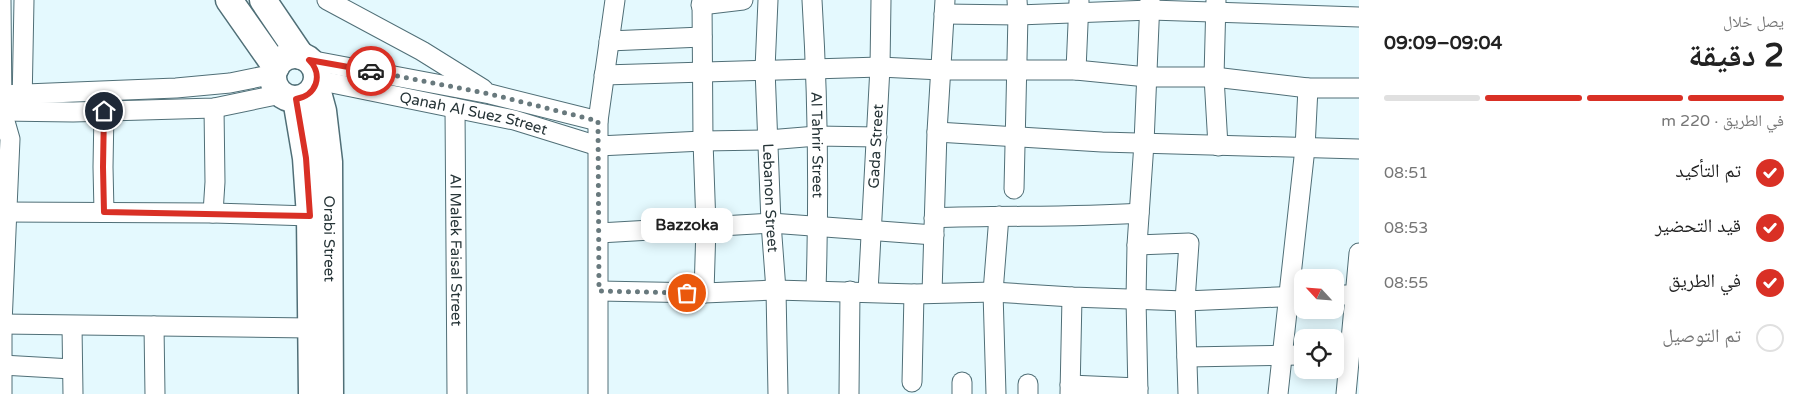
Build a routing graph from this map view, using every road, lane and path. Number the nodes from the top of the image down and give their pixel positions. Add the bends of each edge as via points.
1 (1, 0) edge
2 (24, 0) edge
3 (230, 0) edge
4 (263, 0) edge
5 (327, 0) edge
6 (616, 0) edge
7 (743, 0) edge
8 (768, 0) edge
9 (812, 0) edge
10 (881, 0) edge
11 (702, 2) edge
12 (1150, 5) edge
13 (1079, 6) edge
14 (1216, 6) edge
15 (945, 7) edge
16 (1018, 8) edge
17 (1359, 17) edge
18 (702, 37) junction
19 (609, 41) junction
20 (880, 67) junction
21 (765, 69) junction
22 (817, 69) junction
23 (941, 70) junction
24 (1016, 70) junction
25 (1076, 70) junction
26 (702, 73) junction
27 (604, 75) junction
28 (296, 77) junction
29 (1146, 77) junction
30 (1214, 77) junction
31 (1308, 88) junction
32 (1359, 88) edge
33 (490, 94) junction
34 (22, 102) junction
35 (1, 103) edge
36 (214, 108) junction
37 (455, 108) junction
38 (104, 111) junction
39 (598, 121) junction
40 (937, 132) junction
41 (817, 136) junction
42 (877, 137) junction
43 (1015, 137) junction
44 (10, 139) junction
45 (703, 140) junction
46 (768, 140) junction
47 (1144, 143) junction
48 (598, 146) junction
49 (1218, 146) junction
50 (1305, 148) junction
51 (1359, 149) edge
52 (1014, 189) dead end
53 (3, 212) edge
54 (104, 212) junction
55 (212, 213) junction
56 (1139, 213) junction
57 (310, 216) junction
58 (999, 216) junction
59 (771, 223) junction
60 (706, 226) junction
61 (818, 226) junction
62 (934, 226) junction
63 (871, 231) junction
64 (599, 233) junction
65 (1136, 245) junction
66 (1359, 253) edge
67 (1297, 269) edge
68 (2, 289) edge
69 (776, 290) junction
70 (816, 290) junction
71 (599, 291) junction
72 (859, 291) junction
73 (993, 292) junction
74 (923, 293) junction
75 (704, 294) junction
76 (1344, 295) edge
77 (1357, 295) edge
78 (1294, 296) edge
79 (1072, 297) junction
80 (1136, 299) junction
81 (1294, 300) edge
82 (1185, 301) junction
83 (2, 324) junction
84 (72, 326) junction
85 (154, 326) junction
86 (310, 328) junction
87 (1281, 354) junction
88 (1294, 355) edge
89 (1348, 356) edge
90 (1187, 357) junction
91 (72, 369) junction
92 (2, 381) edge
93 (912, 382) dead end
94 (1070, 389) edge
95 (1138, 391) edge
96 (73, 394) edge
97 (154, 394) edge
98 (312, 394) edge
99 (330, 394) edge
100 (457, 394) edge
101 (598, 394) edge
102 (778, 394) edge
103 (849, 394) edge
104 (996, 394) edge
105 (1188, 394) edge
106 (1278, 394) edge
107 (1346, 394) edge

1 - 35 street
2 - 34 street
3 - 28 main road, Orabi Street
4 - 28 main road, Orabi Street
5 - 33 street via 422,51
6 - 19 street
7 - 11 street
8 - 21 street, Lebanon Street
9 - 22 street, Al Tahrir Street
10 - 20 street, Gada Street
11 - 18 street
12 - 13 street
12 - 14 street
12 - 29 street
13 - 16 street
13 - 25 street
14 - 17 street
14 - 30 street
15 - 16 street
15 - 23 street
16 - 24 street
18 - 19 street
18 - 26 street
19 - 27 street
20 - 22 street
20 - 23 street
20 - 42 street, Gada Street
21 - 22 street
21 - 26 street
21 - 46 street, Lebanon Street
22 - 41 street, Al Tahrir Street
23 - 24 street
23 - 40 street
24 - 25 street
24 - 43 street
25 - 29 street
26 - 27 street
26 - 45 street
27 - 39 street
28 - 33 street, Qanah Al Suez Street
28 - 34 street
28 - 36 street
28 - 37 street, Qanah Al Suez Street
28 - 57 main road, Orabi Street
28 - 99 main road, Orabi Street via 323,111 329,162
29 - 30 street
29 - 47 street
30 - 31 street
30 - 49 street
31 - 32 street
31 - 50 street
33 - 39 street, Qanah Al Suez Street
34 - 35 street
34 - 38 street
34 - 44 street
35 - 44 street
36 - 38 street
36 - 55 street
37 - 48 street, Qanah Al Suez Street via 514,120
37 - 100 street, Al Malek Faisal Street
38 - 54 street
39 - 48 street
40 - 43 street
40 - 62 street
41 - 42 street
41 - 46 street
41 - 61 street, Al Tahrir Street
42 - 63 street, Gada Street
43 - 47 street
43 - 52 street
44 - 53 street
45 - 46 street
45 - 48 street
45 - 60 street
46 - 59 street, Lebanon Street
47 - 49 street
47 - 56 street
48 - 64 street
49 - 50 street
50 - 51 street
50 - 67 street
53 - 54 street
53 - 68 street
54 - 55 street
55 - 57 street
56 - 58 street
56 - 65 street
57 - 86 main road, Orabi Street
58 - 62 street
58 - 73 street
59 - 60 street
59 - 61 street
59 - 69 street, Lebanon Street
60 - 64 street
60 - 75 street
61 - 63 street
61 - 70 street, Al Tahrir Street
62 - 63 street
62 - 74 street
63 - 72 street, Gada Street
64 - 71 street
65 - 80 street
65 - 82 street via 1189,242
66 - 77 street
68 - 83 street
69 - 70 street
69 - 75 street
69 - 102 street, Lebanon Street
70 - 72 street
71 - 75 street
71 - 101 street
72 - 74 street
72 - 103 street, Gada Street
73 - 74 street
73 - 79 street
73 - 104 street
74 - 93 street
76 - 77 street
77 - 89 street
78 - 82 street
79 - 80 street
79 - 94 street
80 - 82 street
80 - 95 street
81 - 87 street
82 - 90 street
83 - 84 street
83 - 92 street
84 - 85 street
84 - 91 street
85 - 86 street
85 - 97 street
86 - 98 main road, Orabi Street
87 - 88 street
87 - 90 street
87 - 106 street
89 - 107 street
90 - 105 street
91 - 92 street
91 - 96 street
94 - 95 street

